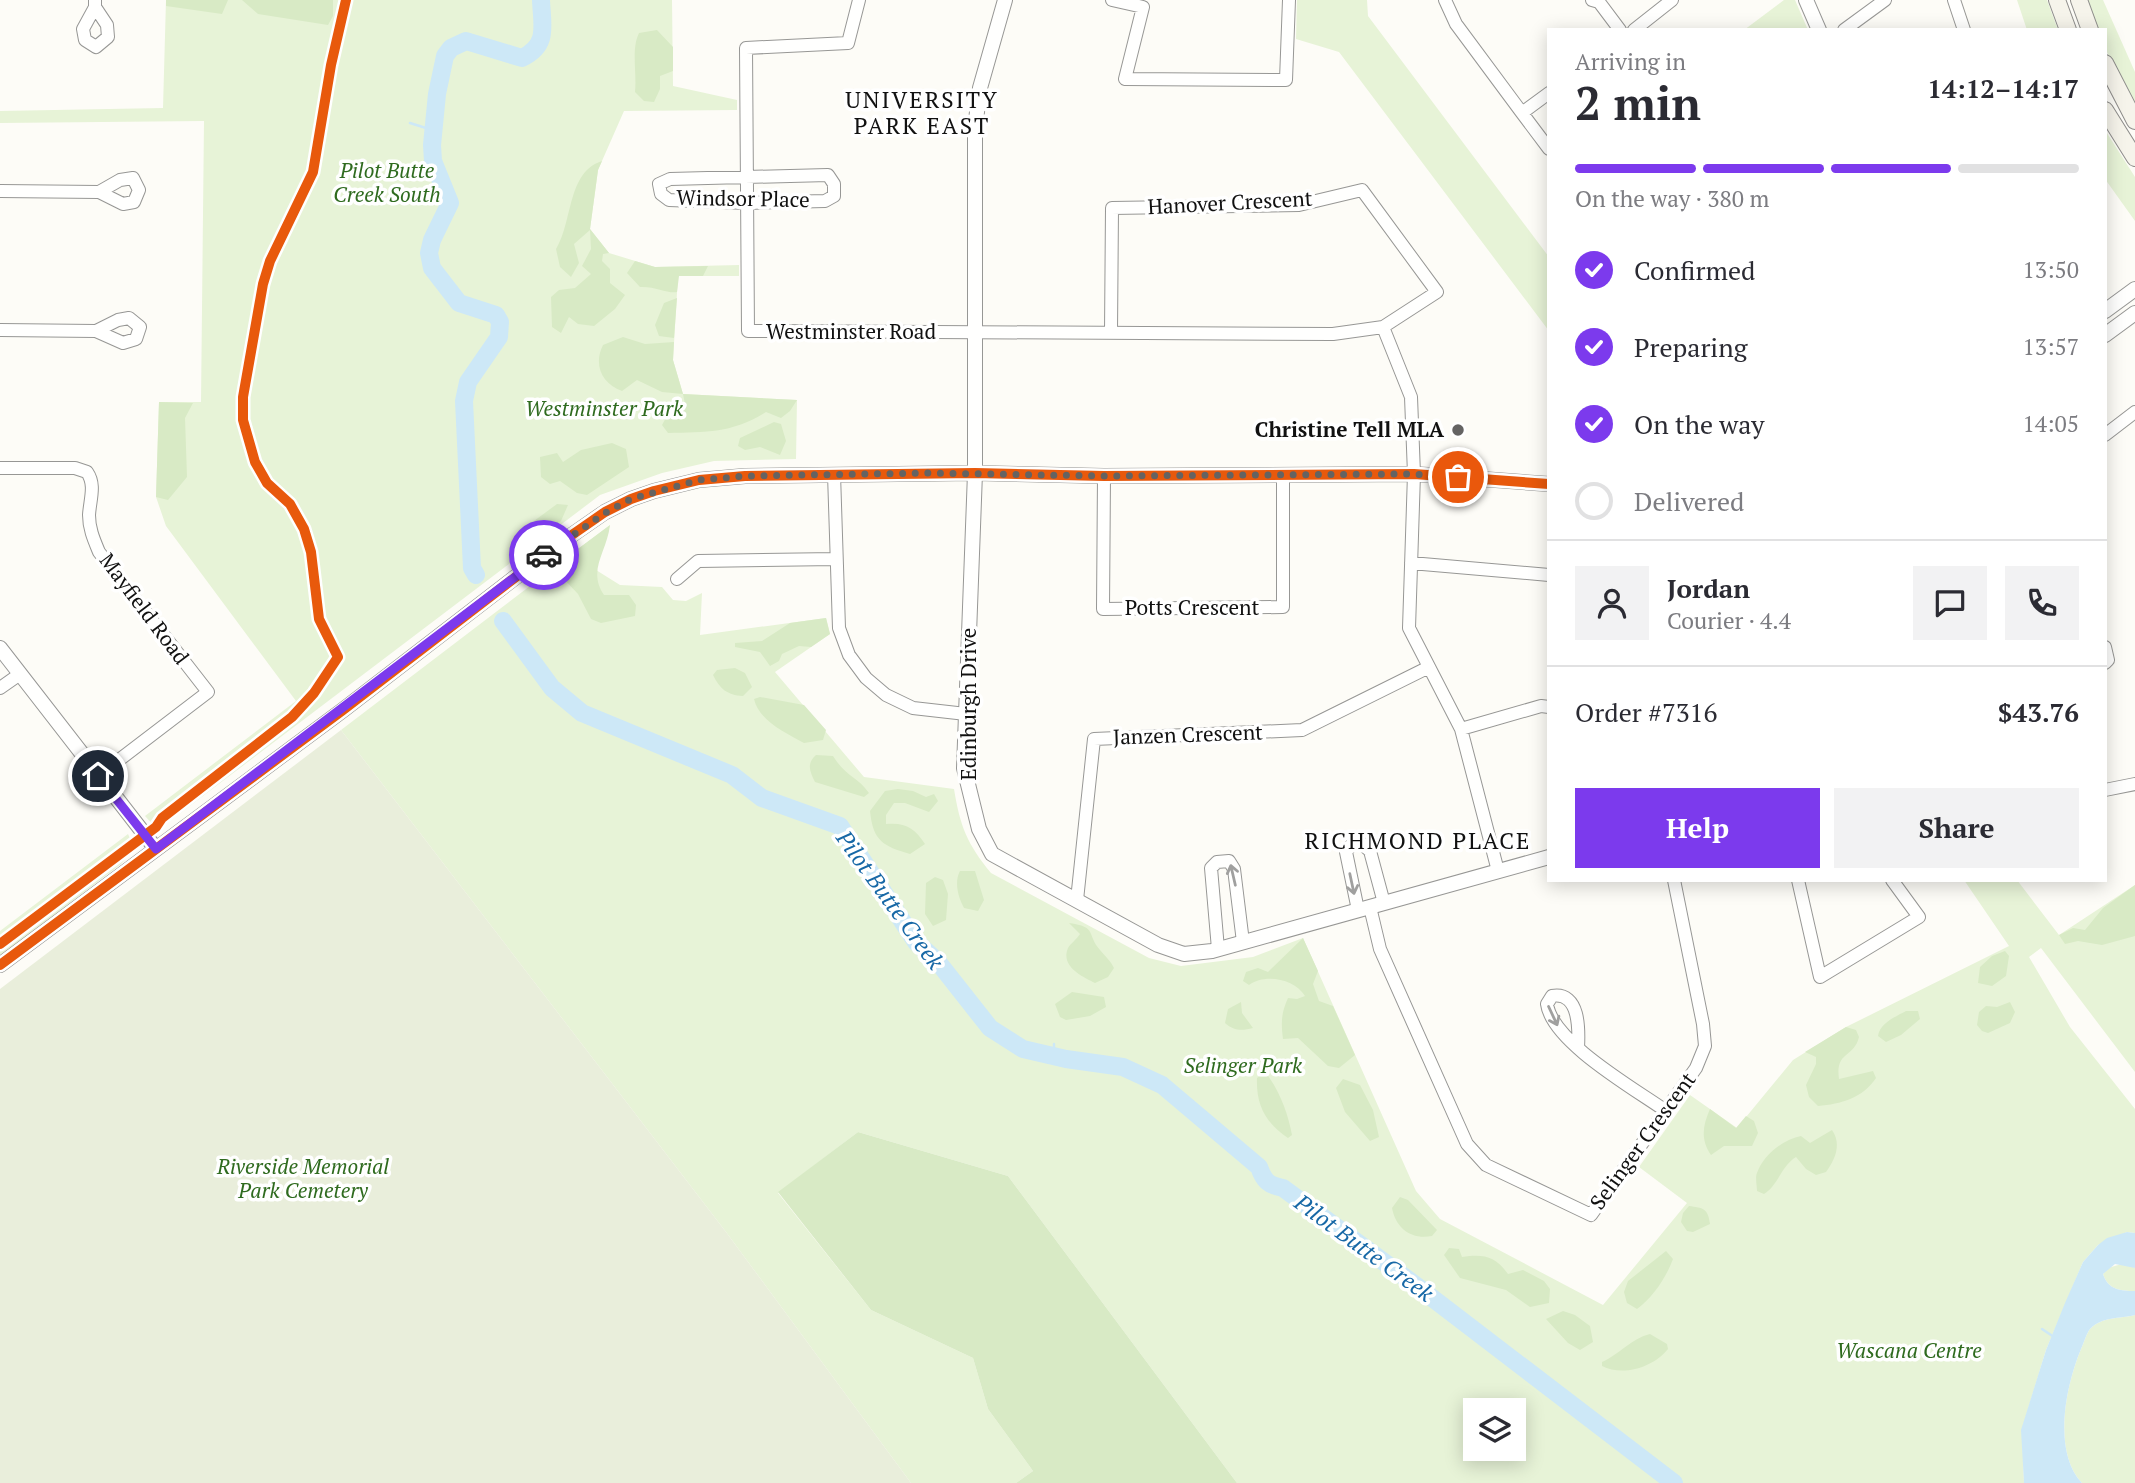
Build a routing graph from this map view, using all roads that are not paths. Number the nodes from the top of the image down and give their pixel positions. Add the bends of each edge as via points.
1 (859, 0) edge
2 (1005, 0) edge
3 (1112, 0) edge
4 (1289, 0) edge
5 (1445, 0) edge
6 (1672, 0) edge
7 (1806, 0) edge
8 (1885, 0) edge
9 (1954, 0) edge
10 (2057, 0) edge
11 (2079, 0) edge
12 (1596, 1) edge
13 (1617, 28) edge
14 (1637, 28) edge
15 (1818, 28) edge
16 (1847, 28) edge
17 (1963, 28) edge
18 (2067, 28) edge
19 (2090, 28) edge
20 (2107, 67) edge
21 (1547, 94) edge
22 (1522, 113) junction
23 (2107, 113) edge
24 (2135, 121) edge
25 (1547, 146) edge
26 (2135, 158) edge
27 (747, 177) junction
28 (0, 191) edge
29 (99, 192) dead end
30 (747, 203) junction
31 (2135, 289) edge
32 (2107, 310) edge
33 (2135, 313) edge
34 (1383, 327) junction
35 (0, 330) edge
36 (96, 331) dead end
37 (1111, 332) junction
38 (973, 333) junction
39 (2107, 334) edge
40 (2135, 412) edge
41 (2107, 433) edge
42 (0, 468) edge
43 (975, 473) junction
44 (834, 474) junction
45 (1413, 474) junction
46 (1283, 475) junction
47 (1104, 476) junction
48 (1547, 484) edge
49 (836, 559) junction
50 (1411, 563) junction
51 (1547, 575) edge
52 (677, 579) dead end
53 (0, 648) edge
54 (1429, 667) junction
55 (20, 674) junction
56 (0, 688) edge
57 (1547, 707) edge
58 (966, 714) junction
59 (1461, 729) junction
60 (98, 776) junction
61 (2135, 784) edge
62 (2107, 790) edge
63 (156, 849) junction
64 (1547, 858) edge
65 (1498, 871) junction
66 (1674, 882) edge
67 (1798, 882) edge
68 (1893, 882) edge
69 (1077, 901) junction
70 (1371, 907) junction
71 (1243, 942) junction
72 (1218, 949) junction
73 (0, 965) edge
74 (1578, 1048) dead end
75 (1665, 1111) junction

1 - 27 street, Westminster Road via 848,43 746,48
2 - 38 street, Edinburgh Drive via 980,88 975,128
3 - 4 street via 1143,7 1125,79 1286,80
5 - 22 street via 1456,24
6 - 14 street
7 - 15 street
8 - 16 street
9 - 17 street
10 - 18 main road
11 - 19 main road
12 - 13 street
20 - 24 main road
21 - 22 street
22 - 25 street
23 - 26 main road
27 - 30 street, Westminster Road
27 - 30 street, Windsor Place via 670,179 659,184 661,194 669,200
27 - 30 street, Windsor Place via 828,175 834,196 825,201
28 - 29 street
30 - 38 street, Westminster Road via 748,331
31 - 32 street
33 - 39 street
34 - 37 street, Westminster Road via 1333,334
34 - 37 street, Hanover Crescent via 1437,292 1362,190 1299,205 1112,208
34 - 45 street via 1411,397
35 - 36 street
37 - 38 street, Westminster Road
38 - 43 street, Edinburgh Drive
40 - 41 street
42 - 60 street, Mayfield Road via 87,472 93,480 89,517 99,552 208,692
43 - 44 street
43 - 47 street
43 - 58 street, Edinburgh Drive
44 - 49 street
44 - 63 street via 699,480 631,499 605,513
45 - 46 street
45 - 48 street
45 - 50 street
46 - 47 street
46 - 47 street, Potts Crescent via 1283,607 1103,609
49 - 52 street via 698,561
49 - 58 street via 839,628 849,655 866,678 886,695 913,708
50 - 51 street
50 - 54 street via 1409,628
53 - 55 street
54 - 59 street
54 - 69 street, Janzen Crescent via 1302,730 1094,739
55 - 56 street
55 - 60 street
57 - 59 street
58 - 69 street, Edinburgh Drive via 964,768 979,829 992,854
59 - 65 street
60 - 63 street
61 - 62 street
63 - 73 street
64 - 65 street, Edinburgh Drive
65 - 70 street, Edinburgh Drive
66 - 75 street, Selinger Crescent via 1704,1046 1696,1068
67 - 68 street via 1820,977 1919,918
69 - 72 street, Edinburgh Drive via 1184,954
70 - 71 street, Edinburgh Drive
70 - 75 street, Selinger Crescent via 1380,949 1453,1116 1467,1144 1486,1165 1591,1215
71 - 72 street, Edinburgh Drive
71 -> 72 street via 1234,869 1229,861 1217,862 1211,868
74 - 75 street

